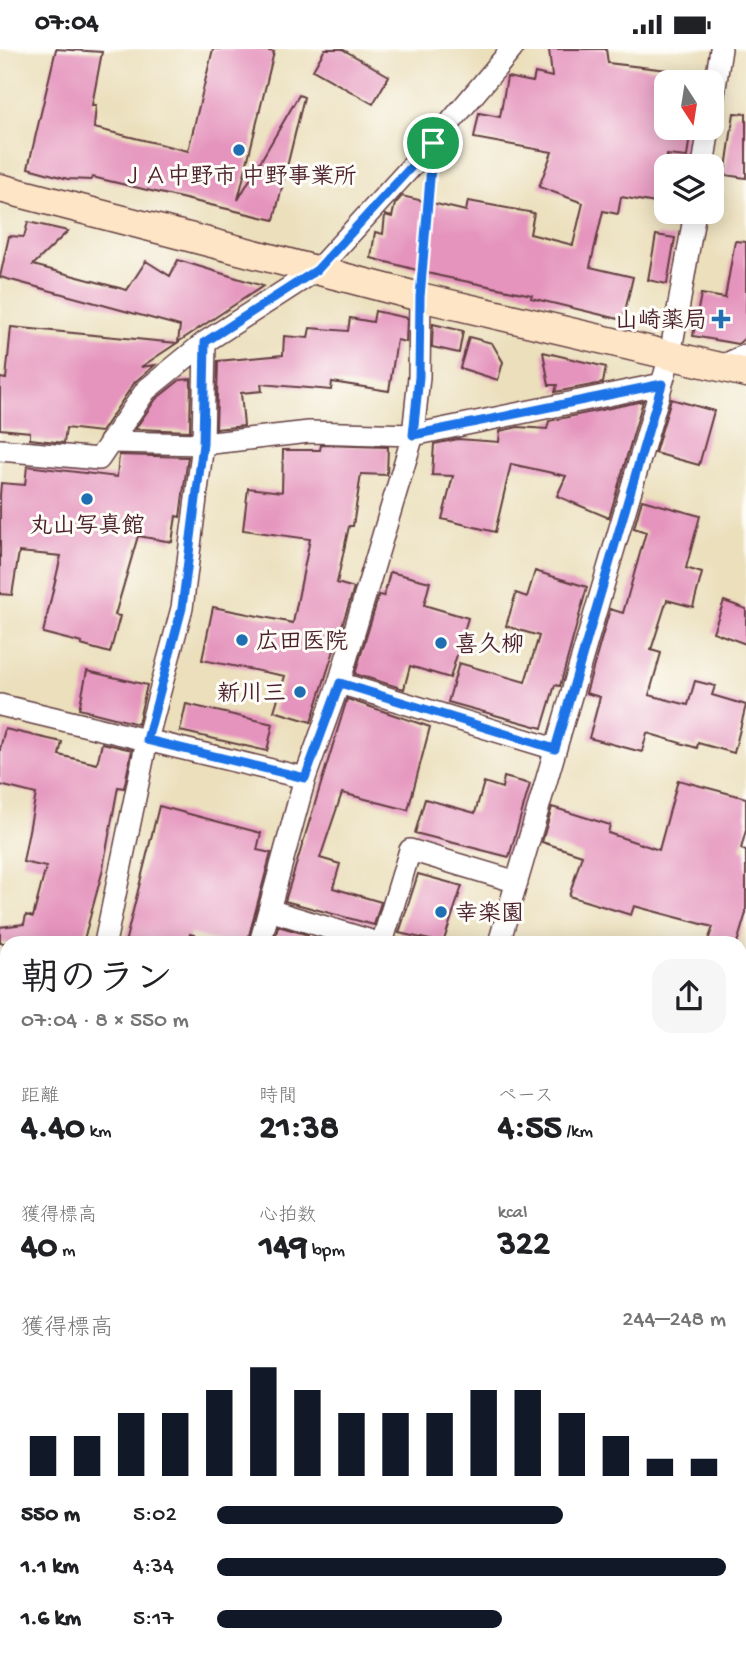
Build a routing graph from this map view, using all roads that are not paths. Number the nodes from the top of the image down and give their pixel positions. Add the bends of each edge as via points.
1 (512, 49) edge
2 (722, 49) edge
3 (718, 70) edge
4 (0, 187) edge
5 (693, 224) edge
6 (317, 270) junction
7 (420, 297) junction
8 (205, 342) junction
9 (746, 355) edge
10 (670, 356) junction
11 (733, 370) edge
12 (662, 384) junction
13 (413, 435) junction
14 (110, 442) junction
15 (203, 444) junction
16 (0, 450) edge
17 (340, 683) junction
18 (0, 705) edge
19 (147, 740) junction
20 (555, 749) junction
21 (305, 778) junction
22 (517, 882) junction
23 (269, 910) junction
24 (106, 936) edge
25 (262, 936) edge
26 (356, 936) edge
27 (382, 936) edge
28 (501, 936) edge

1 - 6 street
2 - 3 street
4 - 6 street
5 - 10 street
6 - 7 street
6 - 8 street
7 - 10 street
7 - 13 street
8 - 14 street via 146,390
8 - 15 street
9 - 11 street
10 - 11 street
10 - 12 street
12 - 13 street
12 - 20 street
13 - 15 street via 309,432
13 - 17 street
14 - 15 street
14 - 16 street via 99,459
15 - 19 street via 182,608
17 - 20 street
17 - 21 street
18 - 19 street
19 - 21 street
19 - 24 street
20 - 22 street
21 - 23 street
22 - 27 street via 410,850
22 - 28 street
23 - 25 street
23 - 26 street

